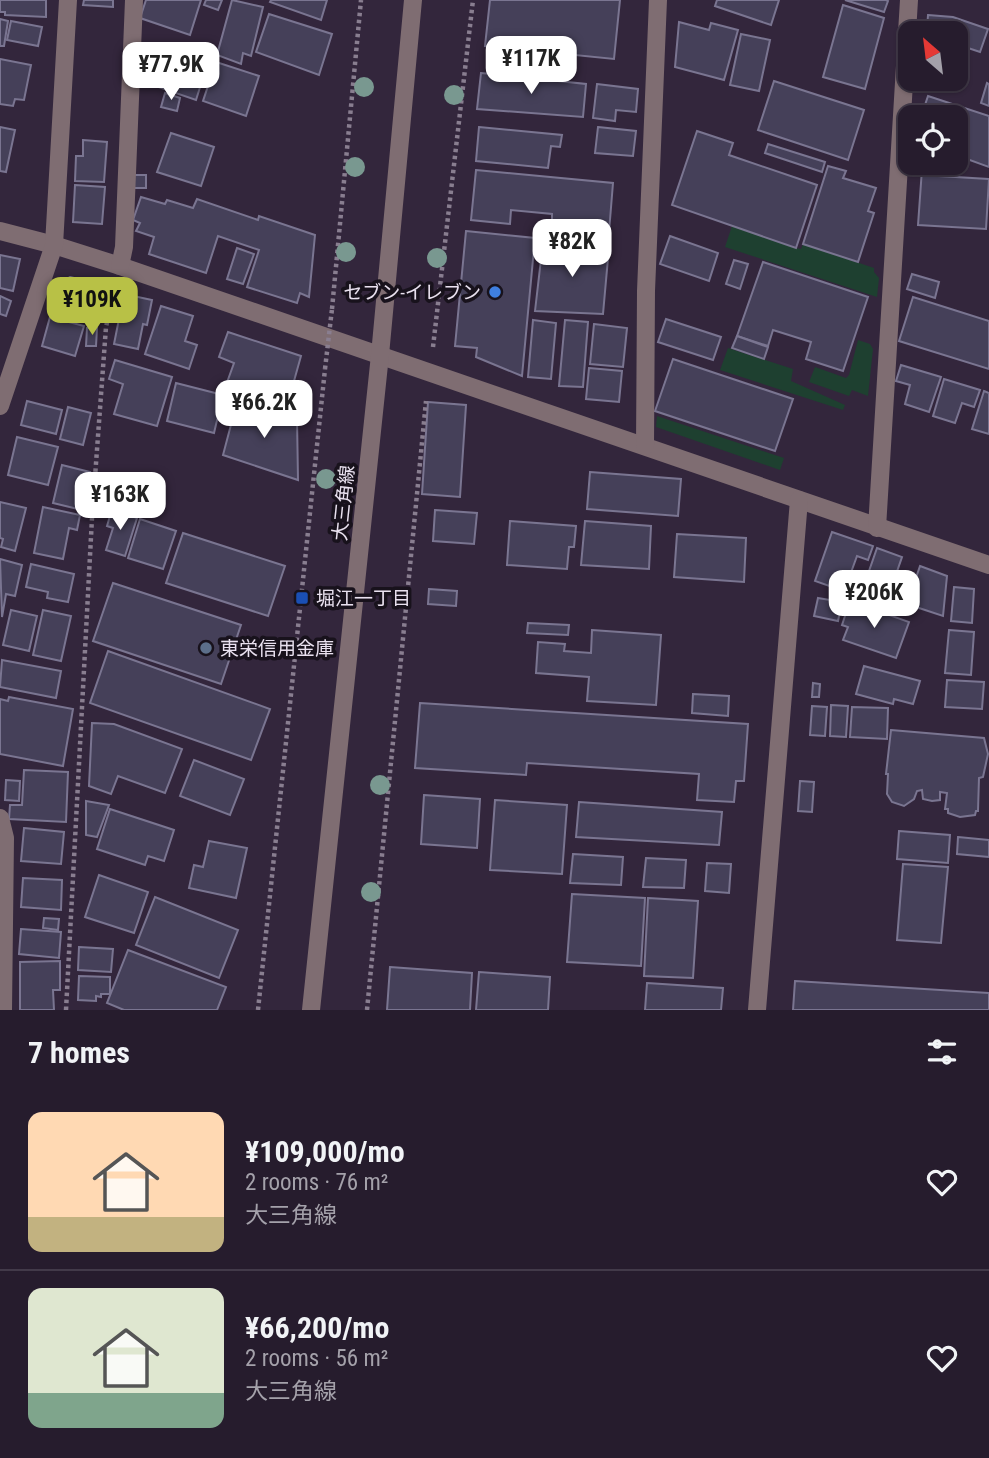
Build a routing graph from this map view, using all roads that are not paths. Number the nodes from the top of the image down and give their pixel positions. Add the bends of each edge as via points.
1 (68, 0) edge
2 (134, 0) edge
3 (413, 0) edge
4 (658, 0) edge
5 (909, 0) edge
6 (0, 231) edge
7 (54, 244) junction
8 (120, 266) junction
9 (380, 355) junction
10 (0, 406) edge
11 (645, 446) junction
12 (799, 500) junction
13 (877, 527) junction
14 (989, 565) edge
15 (0, 818) edge
16 (3, 1010) edge
17 (311, 1010) edge
18 (757, 1010) edge

1 - 7 street
2 - 8 street
3 - 9 street, 大三角線
4 - 11 street via 646,291
5 - 13 street
6 - 7 street
7 - 8 street
7 - 10 street
8 - 9 street
9 - 11 street
9 - 17 street, 大三角線
11 - 12 street
12 - 13 street
12 - 18 street
13 - 14 street
15 - 16 street via 5,838

